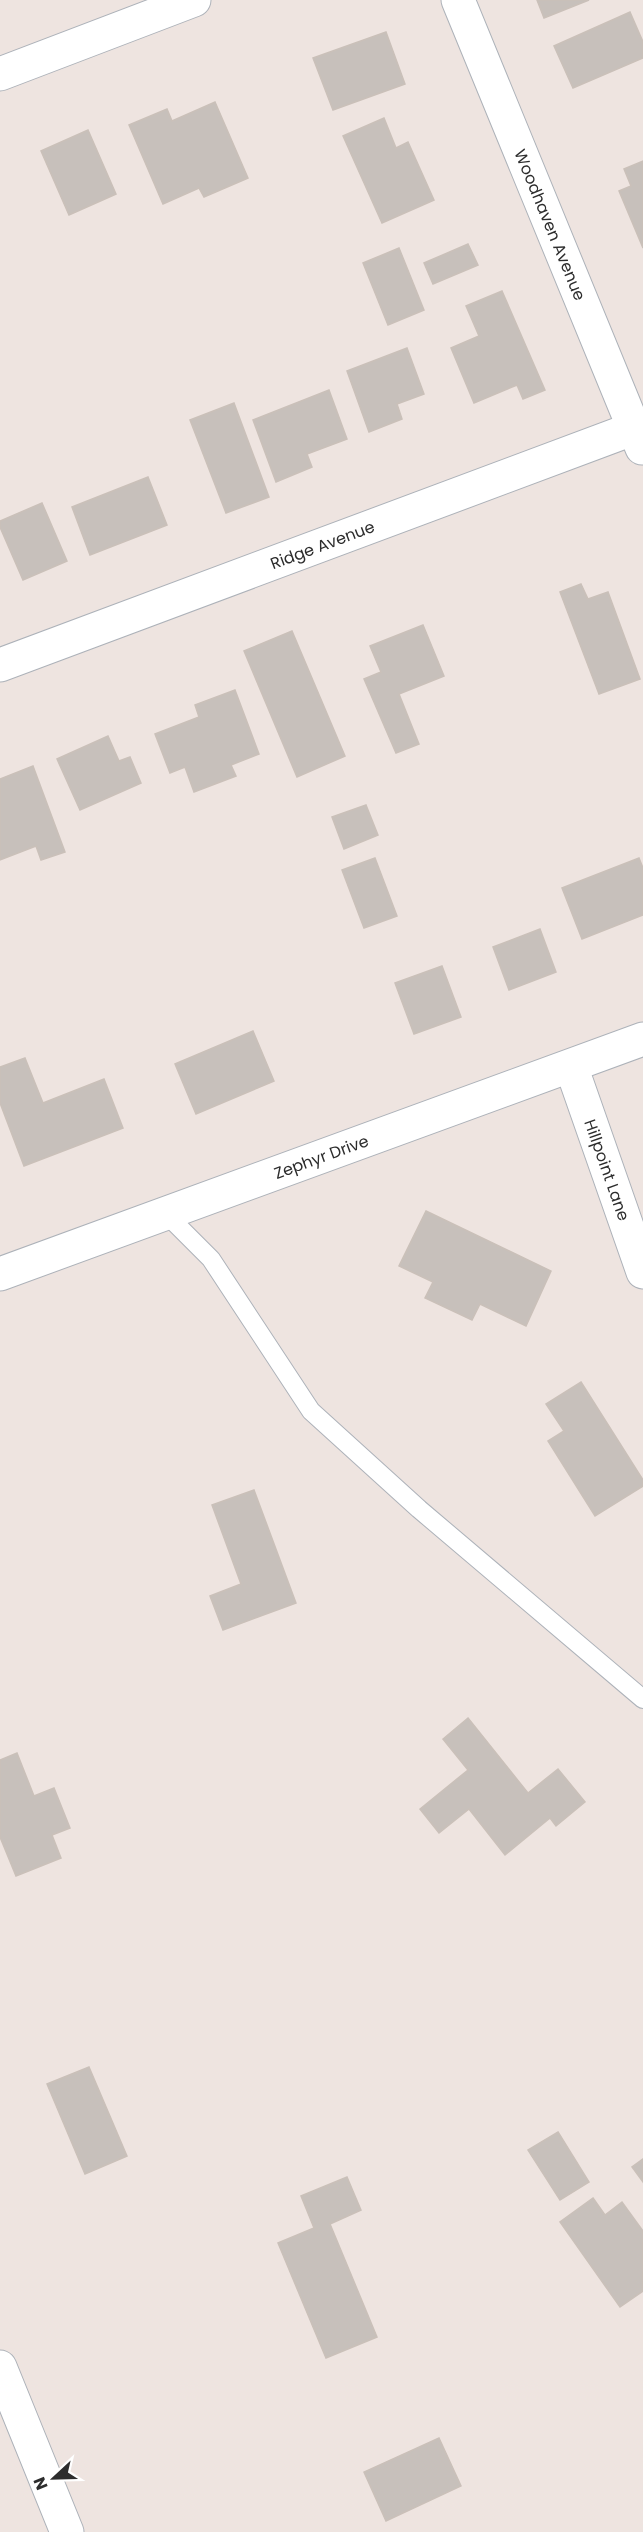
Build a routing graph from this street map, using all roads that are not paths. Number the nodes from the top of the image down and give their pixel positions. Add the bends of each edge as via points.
1 (194, 0) edge
2 (458, 0) edge
3 (0, 74) edge
4 (640, 434) edge
5 (0, 665) edge
6 (643, 1039) edge
7 (571, 1066) junction
8 (167, 1215) junction
9 (643, 1272) edge
10 (0, 1274) edge
11 (643, 1699) edge
12 (0, 2367) edge
13 (67, 2532) edge

1 - 3 street
2 - 4 street, Woodhaven Avenue
4 - 5 street, Ridge Avenue
6 - 7 street, Zephyr Drive
7 - 8 street, Zephyr Drive
7 - 9 street, Hillpoint Lane
8 - 10 street, Zephyr Drive
8 - 11 lane via 211,1259 311,1411 419,1509
12 - 13 street

